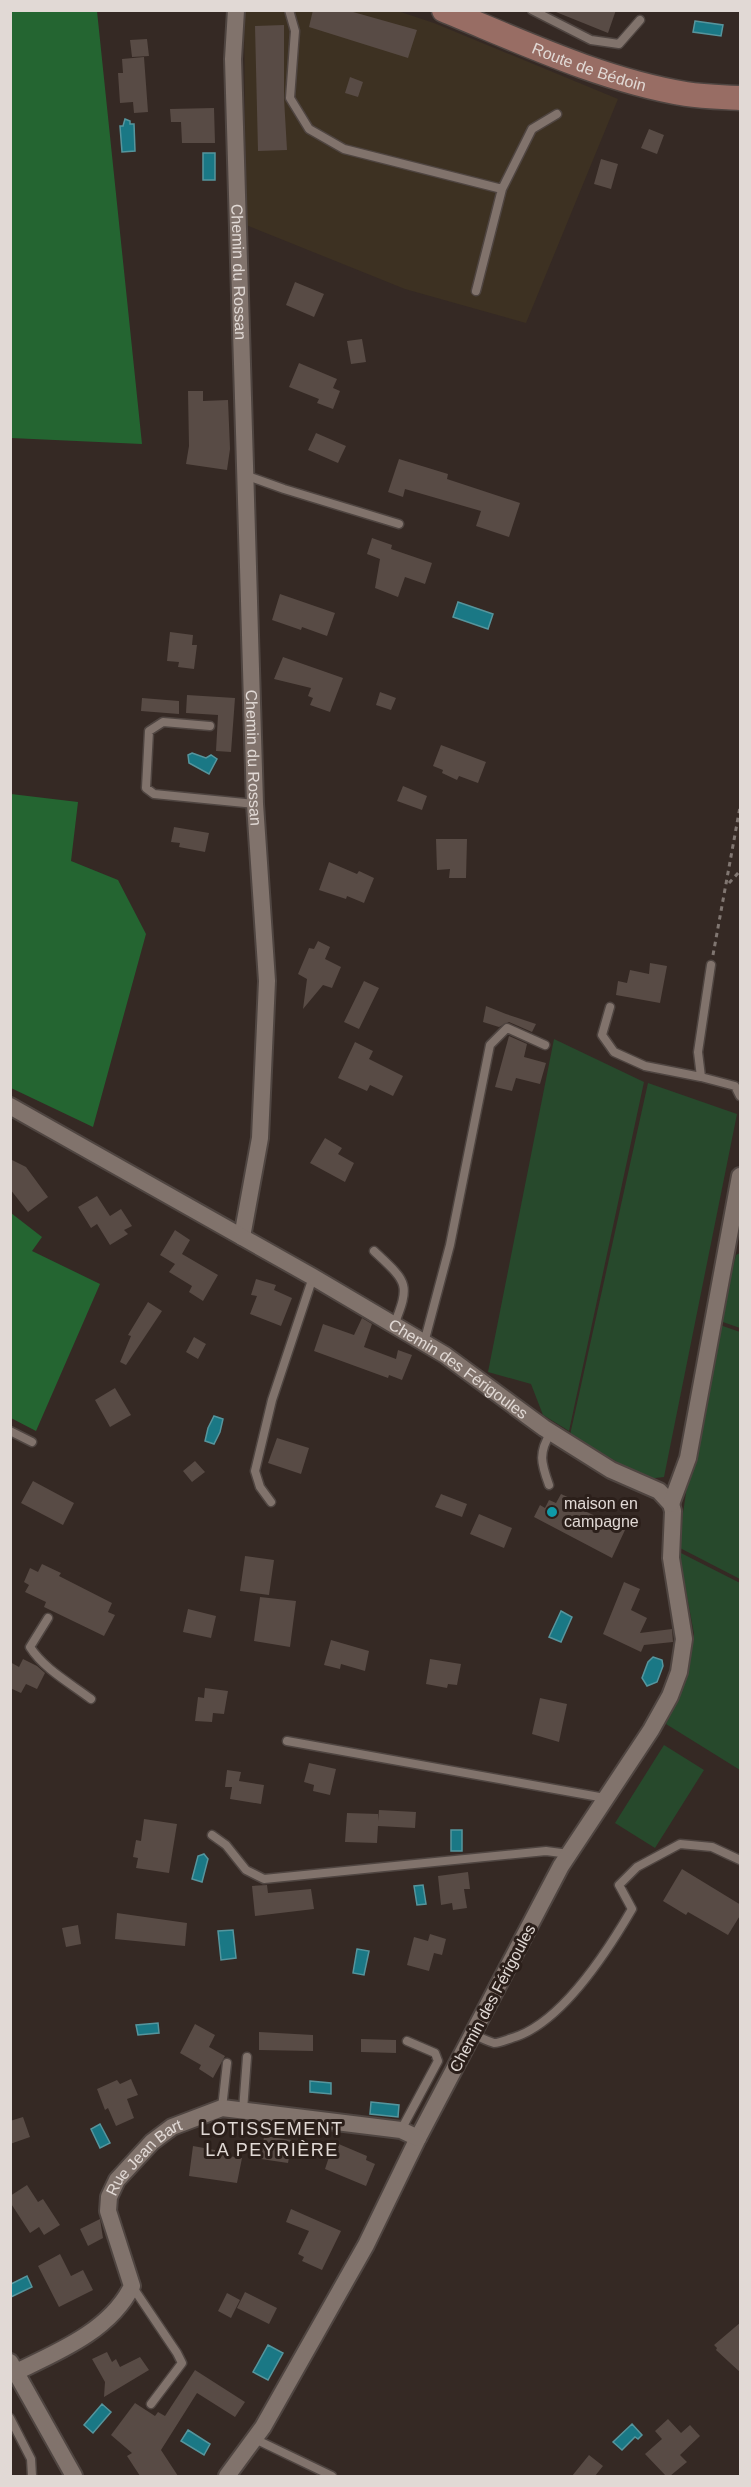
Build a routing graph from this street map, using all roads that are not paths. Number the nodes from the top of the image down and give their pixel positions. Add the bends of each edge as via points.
1 (236, 10) edge
2 (289, 10) edge
3 (532, 10) edge
4 (458, 13) edge
5 (640, 20) dead end
6 (741, 99) edge
7 (557, 114) dead end
8 (502, 189) junction
9 (476, 291) dead end
10 (245, 475) junction
11 (399, 524) dead end
12 (210, 726) dead end
13 (255, 804) junction
14 (711, 966) road end
15 (610, 1007) dead end
16 (545, 1045) dead end
17 (701, 1077) junction
18 (741, 1096) edge
19 (10, 1106) edge
20 (741, 1176) edge
21 (242, 1237) junction
22 (374, 1251) dead end
23 (313, 1277) junction
24 (393, 1325) junction
25 (424, 1343) junction
26 (10, 1431) edge
27 (551, 1432) junction
28 (32, 1442) dead end
29 (549, 1485) dead end
30 (271, 1502) dead end
31 (671, 1504) junction
32 (48, 1618) dead end
33 (91, 1699) dead end
34 (287, 1740) dead end
35 (605, 1798) junction
36 (212, 1835) dead end
37 (569, 1854) junction
38 (741, 1860) edge
39 (473, 2034) junction
40 (407, 2041) dead end
41 (247, 2057) dead end
42 (227, 2063) dead end
43 (222, 2108) junction
44 (243, 2110) junction
45 (401, 2130) junction
46 (418, 2138) junction
47 (132, 2286) junction
48 (13, 2367) edge
49 (151, 2404) dead end
50 (10, 2418) edge
51 (255, 2439) junction
52 (32, 2476) edge
53 (74, 2476) edge
54 (227, 2476) edge
55 (332, 2476) edge

1 - 10 street, Chemin du Rossan via 232,59
2 - 8 lane via 295,31 290,98 309,129 344,149
3 - 5 lane via 591,40 619,44
4 - 6 main road, Route de Bédoin via 629,81 687,94
7 - 8 lane via 532,129
8 - 9 lane
10 - 11 lane
10 - 13 street, Chemin du Rossan
12 - 13 lane via 163,722 148,731 146,788 154,794
13 - 21 street, Chemin du Rossan via 267,981 260,1138
14 - 17 lane via 698,1053
15 - 17 lane via 602,1035 614,1052 645,1066
16 - 25 lane via 507,1028 490,1045 450,1245
17 - 18 lane via 735,1086
19 - 21 street
20 - 31 street, Chemin des Férigoules via 688,1458
21 - 23 street, Chemin des Férigoules
22 - 24 lane via 399,1275 405,1293
23 - 24 street, Chemin des Férigoules
23 - 30 lane via 272,1400 255,1471 260,1488
24 - 25 street, Chemin des Férigoules
25 - 27 street, Chemin des Férigoules via 445,1354
26 - 28 lane
27 - 29 lane via 543,1446 542,1465
27 - 31 street, Chemin des Férigoules via 611,1470 659,1491
31 - 35 street, Chemin des Férigoules via 671,1558 684,1640 680,1672 651,1730
32 - 33 lane via 30,1647 40,1663
34 - 35 lane
35 - 37 street, Chemin des Férigoules
36 - 37 lane via 226,1845 246,1870 264,1879 546,1851
37 - 39 street, Chemin des Férigoules
38 - 39 lane via 712,1847 680,1844 637,1867 620,1885 632,1909 609,1948 547,2020 519,2036 496,2043
39 - 46 street, Chemin des Férigoules
40 - 45 lane via 435,2053 438,2061
41 - 44 lane
42 - 43 lane
43 - 44 street, Rue Jean Bart
43 - 47 street, Rue Jean Bart via 172,2127 152,2142 117,2180 108,2211
44 - 45 street, Rue Jean Bart
45 - 46 street, Rue Jean Bart
46 - 51 street, Chemin des Férigoules via 366,2245
47 - 48 street via 125,2301 105,2322 58,2351
47 - 49 lane via 182,2363
48 - 53 street
50 - 52 lane via 31,2459
51 - 54 street, Chemin des Férigoules
51 - 55 lane

